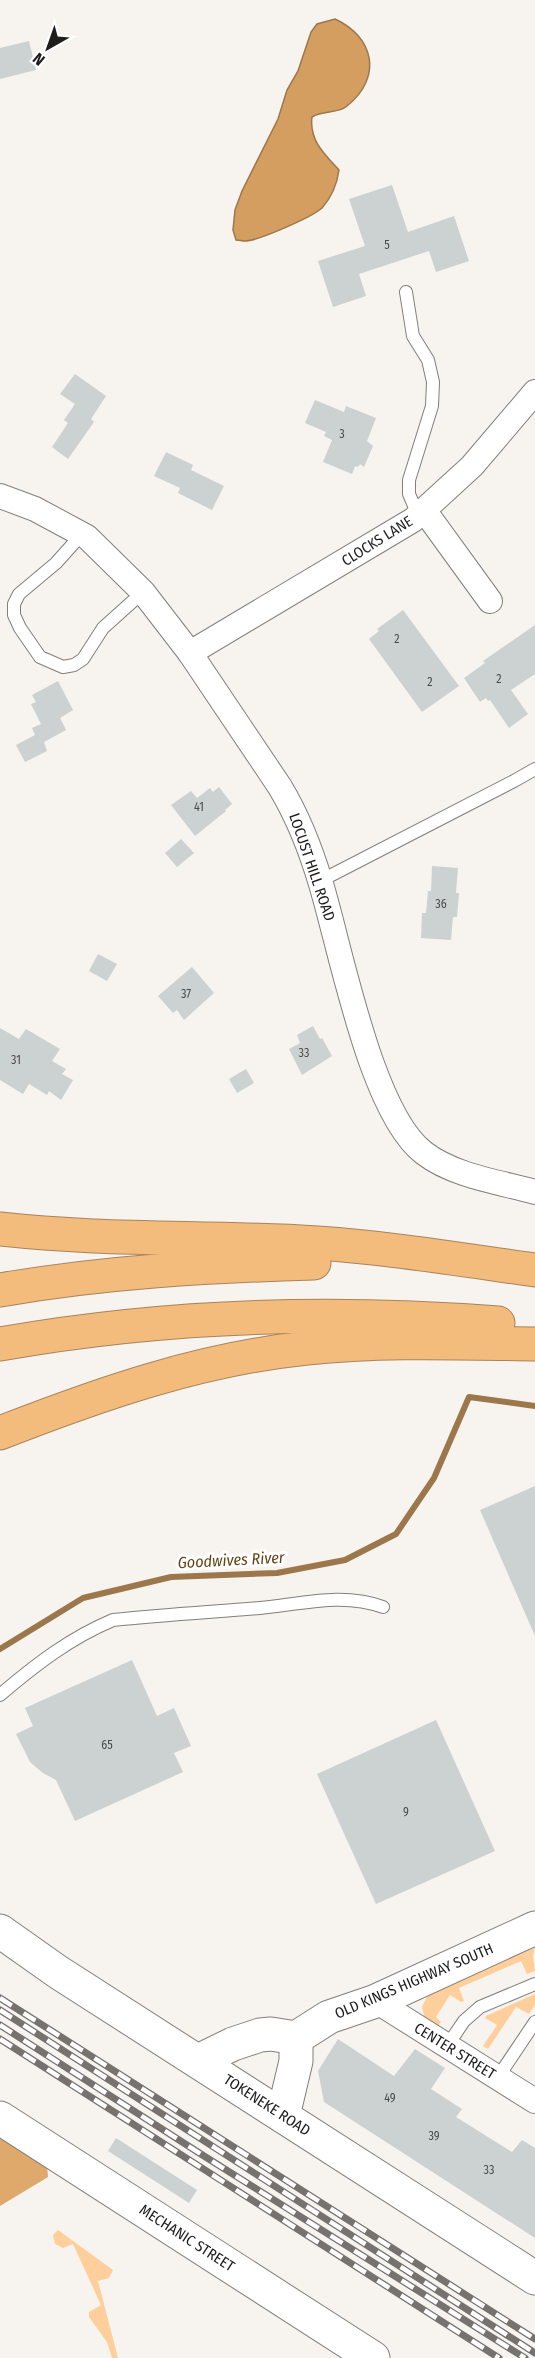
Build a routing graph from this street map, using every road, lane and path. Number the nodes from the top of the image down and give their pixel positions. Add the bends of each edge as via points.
1 (406, 292) dead end
2 (535, 392) edge
3 (0, 496) edge
4 (421, 513) junction
5 (82, 534) junction
6 (143, 592) junction
7 (490, 602) dead end
8 (190, 653) junction
9 (535, 769) edge
10 (320, 881) junction
11 (535, 1192) edge
12 (0, 1229) edge
13 (535, 1271) edge
14 (0, 1290) edge
15 (535, 1326) edge
16 (0, 1344) edge
17 (535, 1344) edge
18 (0, 1433) edge
19 (383, 1607) dead end
20 (0, 1695) edge
21 (535, 1928) edge
22 (0, 1931) edge
23 (535, 1984) edge
24 (376, 2001) junction
25 (535, 2022) edge
26 (296, 2038) junction
27 (447, 2046) junction
28 (198, 2061) junction
29 (498, 2077) junction
30 (535, 2101) edge
31 (283, 2116) junction
32 (0, 2118) edge
33 (535, 2278) edge
34 (373, 2358) edge

1 - 4 lane via 413,336 428,360 433,382 430,416 409,480 409,494
2 - 4 street, CLOCKS LANE via 472,466
3 - 5 street, LOCUST HILL ROAD
4 - 7 street
4 - 8 street, CLOCKS LANE
5 - 6 street, LOCUST HILL ROAD
5 - 6 lane via 56,563 19,594 14,604 20,628 40,657 63,667 74,665 83,659 103,628
6 - 8 street, LOCUST HILL ROAD
8 - 10 street, LOCUST HILL ROAD via 292,808
9 - 10 lane
10 - 11 street, LOCUST HILL ROAD via 358,1023 407,1138 425,1154 458,1171
12 - 13 highway via 96,1238 319,1243
13 - 14 highway via 393,1264 245,1265 109,1275
15 - 16 highway via 386,1317 239,1318 125,1327
17 - 18 highway via 369,1344 264,1354 146,1380
19 - 20 lane via 365,1600 321,1599 113,1620 88,1630 41,1660
21 - 24 street, OLD KINGS HIGHWAY SOUTH
22 - 28 street, TOKENEKE ROAD
23 - 27 lane via 480,2007 464,2021
24 - 26 street, OLD KINGS HIGHWAY SOUTH via 330,2017
24 - 27 street, CENTER STREET
25 - 29 lane
26 - 28 street via 260,2035
26 - 31 street via 297,2061
27 - 29 street, CENTER STREET
28 - 31 street, TOKENEKE ROAD
29 - 30 street, CENTER STREET
31 - 33 street, TOKENEKE ROAD
32 - 34 street, MECHANIC STREET

